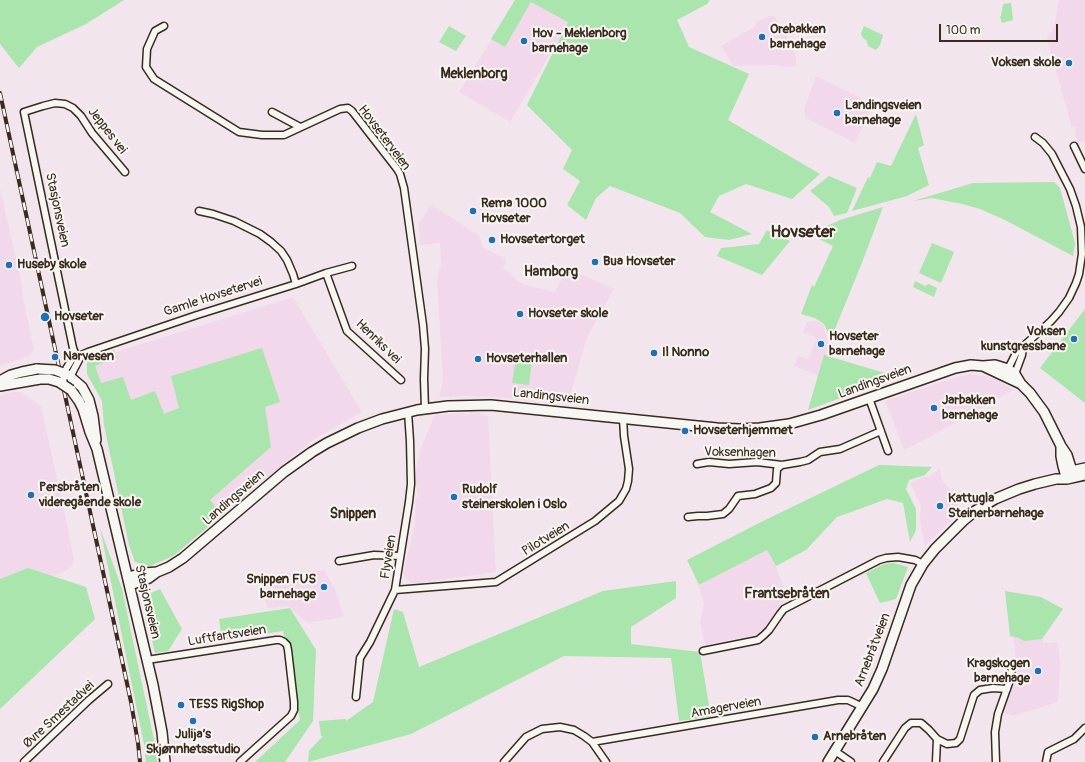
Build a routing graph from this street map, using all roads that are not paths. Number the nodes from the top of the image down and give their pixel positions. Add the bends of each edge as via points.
1 (164, 26) dead end
2 (24, 112) joint
3 (272, 112) dead end
4 (300, 127) junction
5 (1035, 137) dead end
6 (1074, 146) dead end
7 (1085, 169) edge
8 (125, 172) dead end
9 (199, 211) dead end
10 (352, 266) dead end
11 (326, 273) junction
12 (296, 284) junction
13 (79, 356) junction
14 (1011, 374) junction
15 (67, 376) junction
16 (401, 380) dead end
17 (0, 381) edge
18 (0, 386) edge
19 (869, 398) junction
20 (425, 409) junction
21 (408, 412) junction
22 (623, 418) junction
23 (881, 431) junction
24 (97, 449) junction
25 (888, 451) dead end
26 (697, 464) dead end
27 (782, 464) junction
28 (1085, 468) edge
29 (1070, 474) junction
30 (1085, 475) edge
31 (688, 517) dead end
32 (400, 556) junction
33 (339, 561) dead end
34 (923, 564) junction
35 (129, 581) junction
36 (394, 590) junction
37 (703, 651) dead end
38 (147, 660) junction
39 (1013, 663) dead end
40 (108, 684) dead end
41 (1007, 689) junction
42 (356, 697) dead end
43 (863, 707) junction
44 (1085, 728) edge
45 (937, 739) junction
46 (592, 742) junction
47 (835, 751) junction
48 (24, 762) edge
49 (166, 762) edge
50 (240, 762) edge
51 (504, 762) edge
52 (606, 762) edge
53 (828, 762) edge
54 (851, 762) edge
55 (883, 762) edge
56 (936, 762) edge
57 (996, 762) edge
58 (1046, 762) edge

1 - 4 street, Hovseterveien via 155,31 147,49 146,67 154,79 239,132 262,136 284,135
2 - 8 street, Jeppes vei via 55,103 73,108
2 - 13 street, Stasjonsveien via 74,351
3 - 4 street
4 - 20 street, Hovseterveien via 340,109 348,108 400,174 425,342
5 - 14 street via 1052,154 1070,189 1081,227 1082,254 1076,283 1069,298 1051,321 1023,347 1022,355
6 - 7 street
9 - 12 street via 234,221 271,242 287,260
10 - 11 street, Gamle Hovsetervei
11 - 12 street, Gamle Hovsetervei
11 - 16 street, Henriks vei via 347,331
12 - 13 street, Gamle Hovsetervei
13 - 15 street
13 - 15 street, Gamle Hovsetervei via 72,359
14 - 19 street, Landingsveien via 971,365 955,368
14 - 29 street via 1044,412 1067,455
15 - 17 street, bridge via 55,370 37,369 11,375
15 - 18 street, bridge
15 - 24 street, Stasjonsveien, bridge via 71,390 83,409
15 - 24 street, Stasjonsveien via 82,387 89,400
19 - 22 street, Landingsveien via 800,421 760,428 717,428
19 - 23 street
20 - 21 street, Landingsveien
20 - 22 street, Landingsveien via 491,404
21 - 32 street, Flyveien via 411,484
21 - 35 street, Landingsveien via 358,428 312,452 284,472 183,558 145,580
22 - 36 street, Pilotveien via 629,468 626,489 619,501 595,521 496,582
23 - 25 street
23 - 27 street, Voksenhagen via 840,449 820,452 808,460
24 - 35 street, Stasjonsveien
26 - 27 street, Voksenhagen
27 - 31 street, Voksenhagen via 777,469 776,483 771,488 755,494 738,496 723,514
28 - 29 street, Arnebråtveien
29 - 30 street, Arnebråtveien
29 - 34 street, Arnebråtveien via 1011,492 975,511 950,533
32 - 33 street via 374,555
32 - 36 street, Flyveien
34 - 37 street via 898,557 879,560 784,609 769,630 758,640
34 - 43 street, Arnebråtveien via 908,594 882,669
35 - 38 street, Stasjonsveien
36 - 42 street, Flyveien via 360,658
38 - 49 street, Stasjonsveien via 160,715
38 - 50 street, Luftfartsveien via 276,640 287,645 294,710 291,716
39 - 41 street
40 - 48 street, Øvre Smestadvei
41 - 45 street via 980,690 974,695 960,739 956,744 946,744
41 - 57 street via 995,732
43 - 46 street, Amagerveien via 848,700 838,700
43 - 47 street, Arnebråtveien
44 - 58 street via 1074,739 1048,752
45 - 55 street via 921,723 911,723
45 - 56 street
46 - 51 street via 574,730 560,727 542,729 526,737
46 - 52 street
47 - 53 street, Arnebråtveien
47 - 54 street

